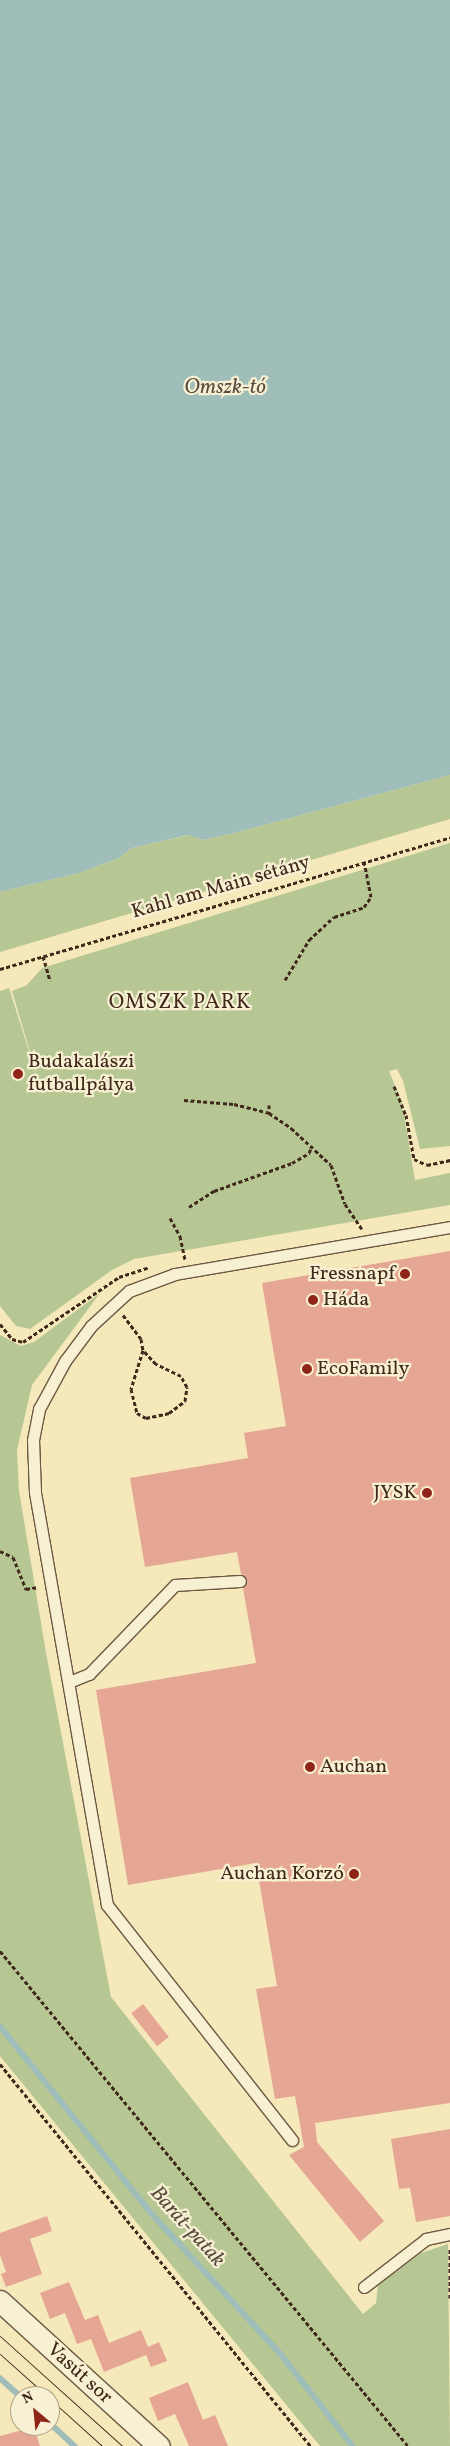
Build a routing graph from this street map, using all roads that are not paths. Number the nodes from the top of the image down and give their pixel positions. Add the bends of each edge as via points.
1 (450, 1227) edge
2 (240, 1581) dead end
3 (69, 1682) junction
4 (292, 2140) dead end
5 (450, 2234) edge
6 (364, 2287) dead end
7 (0, 2301) edge
8 (159, 2446) edge

1 - 3 lane via 187,1272 129,1291 114,1303 65,1361 39,1409 33,1440 35,1492
2 - 3 lane via 175,1585 89,1674
3 - 4 lane via 108,1905
5 - 6 lane via 426,2239
7 - 8 street, Vasút sor

